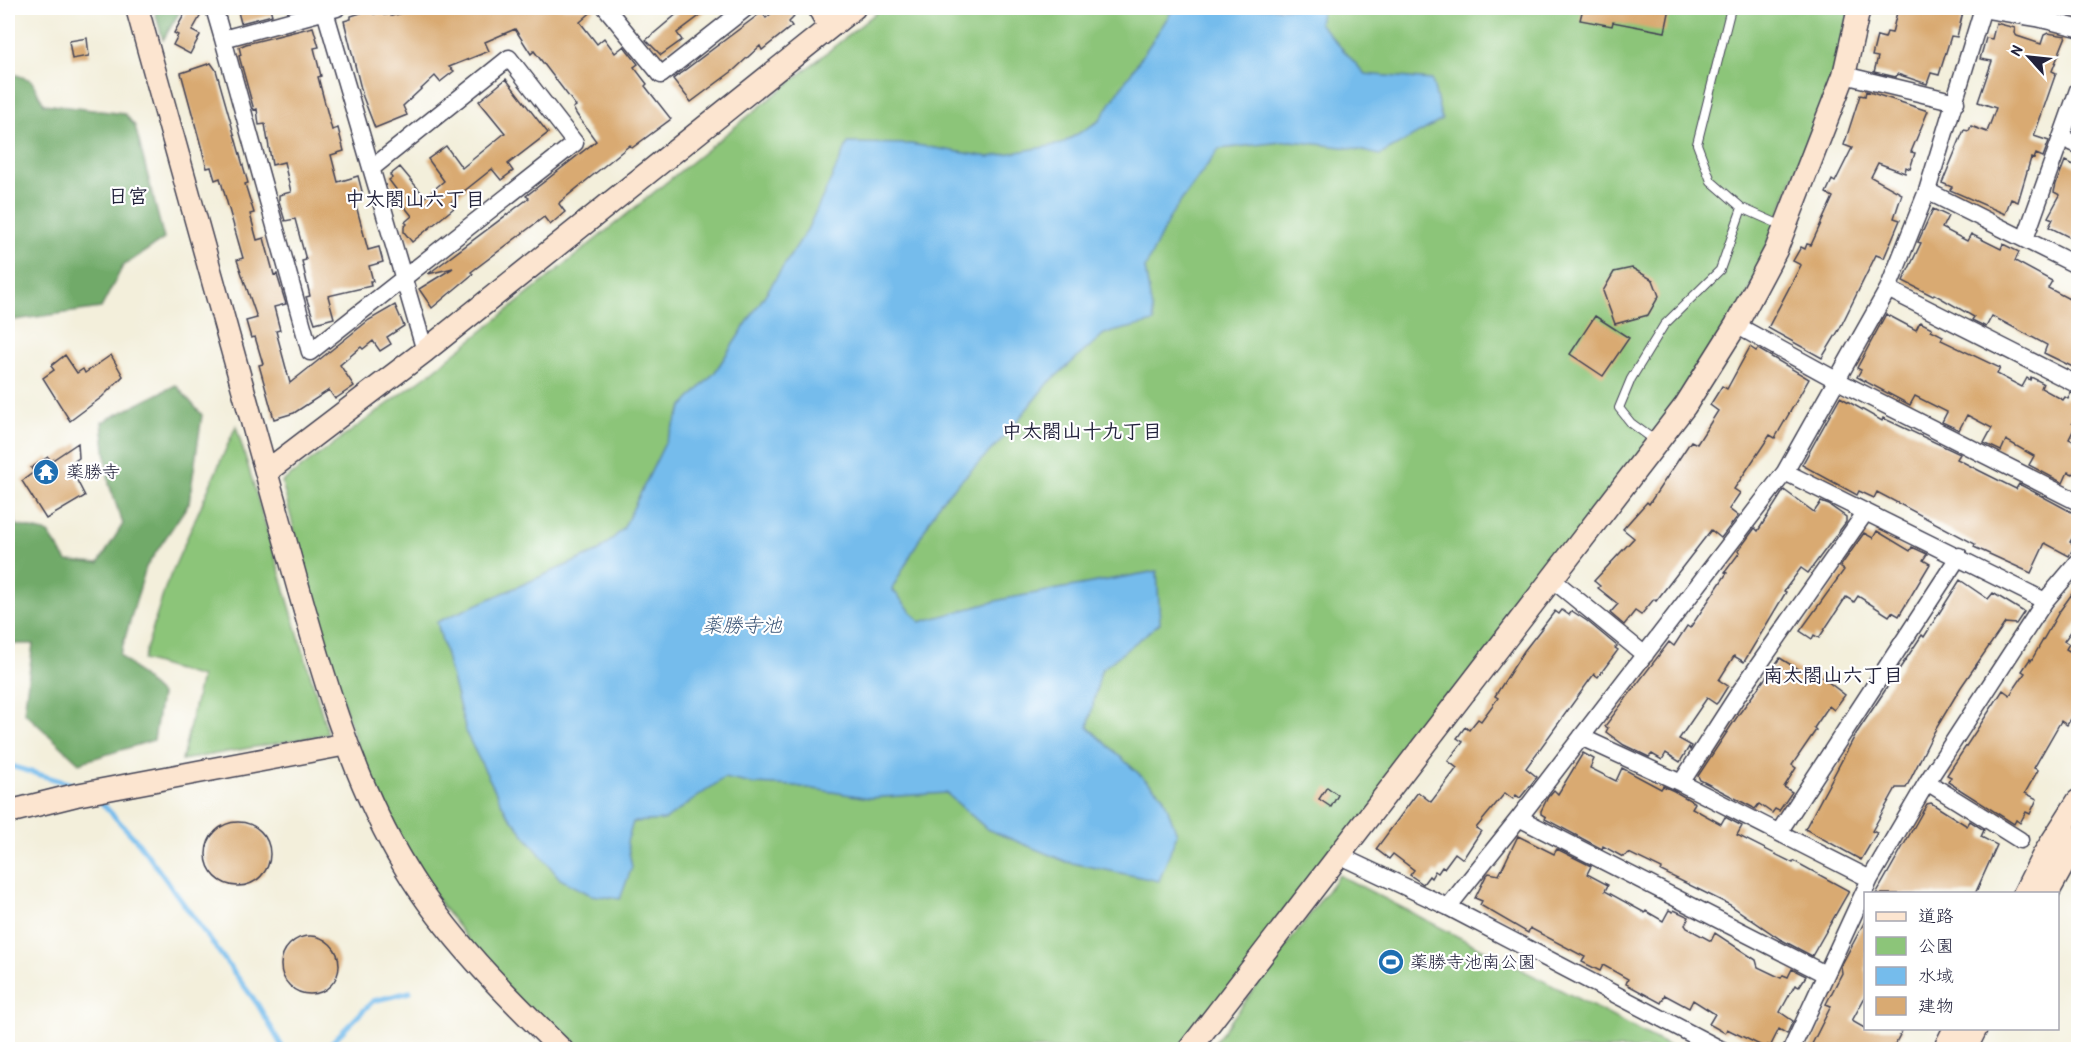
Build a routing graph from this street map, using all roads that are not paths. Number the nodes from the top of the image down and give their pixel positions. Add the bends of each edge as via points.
1 (138, 8) edge
2 (214, 8) edge
3 (606, 8) edge
4 (746, 8) edge
5 (854, 8) edge
6 (1731, 8) edge
7 (1859, 8) edge
8 (1983, 8) edge
9 (328, 9) edge
10 (824, 17) edge
11 (2079, 28) edge
12 (223, 39) junction
13 (1844, 75) junction
14 (2079, 90) edge
15 (1956, 102) junction
16 (2062, 138) junction
17 (2079, 145) edge
18 (372, 168) junction
19 (1927, 190) junction
20 (1742, 208) junction
21 (1785, 227) junction
22 (2025, 239) junction
23 (2079, 266) edge
24 (403, 279) junction
25 (1888, 289) junction
26 (1736, 325) junction
27 (425, 351) junction
28 (1838, 381) junction
29 (2079, 385) edge
30 (1657, 442) junction
31 (266, 472) junction
32 (1785, 472) junction
33 (2079, 502) edge
34 (1865, 513) junction
35 (1959, 556) junction
36 (2079, 562) edge
37 (1553, 580) junction
38 (2045, 601) junction
39 (1645, 655) junction
40 (1581, 737) junction
41 (348, 744) junction
42 (1927, 782) junction
43 (1681, 783) junction
44 (2079, 801) edge
45 (8, 812) edge
46 (1519, 818) junction
47 (1779, 832) junction
48 (2079, 838) edge
49 (2020, 840) dead end
50 (1340, 856) junction
51 (1870, 879) junction
52 (2025, 892) edge
53 (2048, 892) edge
54 (1448, 907) junction
55 (1825, 974) junction
56 (1954, 1030) edge
57 (1975, 1030) edge
58 (562, 1050) edge
59 (1190, 1050) edge
60 (1722, 1050) edge
61 (1791, 1050) edge
62 (1944, 1050) edge
63 (1965, 1050) edge

1 - 31 street
2 - 12 street
3 - 4 street via 661,75
5 - 10 street
6 - 20 lane via 1697,144 1711,181
7 - 13 street
8 - 11 street
8 - 15 street
9 - 12 street
9 - 18 street
10 - 27 street
12 - 24 street via 310,352
13 - 15 street
13 - 21 street
14 - 16 street
15 - 19 street
16 - 17 street
16 - 22 street
18 - 24 street
18 - 24 street via 509,58 575,143
19 - 22 street
19 - 25 street
20 - 21 lane
20 - 30 lane via 1720,270 1664,325 1631,379 1619,408 1631,423
21 - 26 street
22 - 23 street
24 - 27 street
25 - 28 street
25 - 29 street
26 - 28 street
26 - 30 street via 1685,406
27 - 31 street
28 - 32 street
28 - 33 street
30 - 37 street
31 - 41 street
32 - 34 street
32 - 39 street
34 - 35 street
34 - 43 street
35 - 38 street
35 - 47 street
36 - 38 street
37 - 39 street
37 - 50 street
38 - 42 street
39 - 40 street
40 - 43 street
40 - 46 street
41 - 45 street via 76,795
41 - 58 street via 372,804 405,868 496,986
42 - 49 street
42 - 51 street
43 - 47 street
44 - 52 street
46 - 54 street
46 - 55 street
47 - 51 street
48 - 53 street
50 - 54 street
50 - 59 street
51 - 55 street
54 - 60 street
55 - 61 street
56 - 62 street
57 - 63 street

